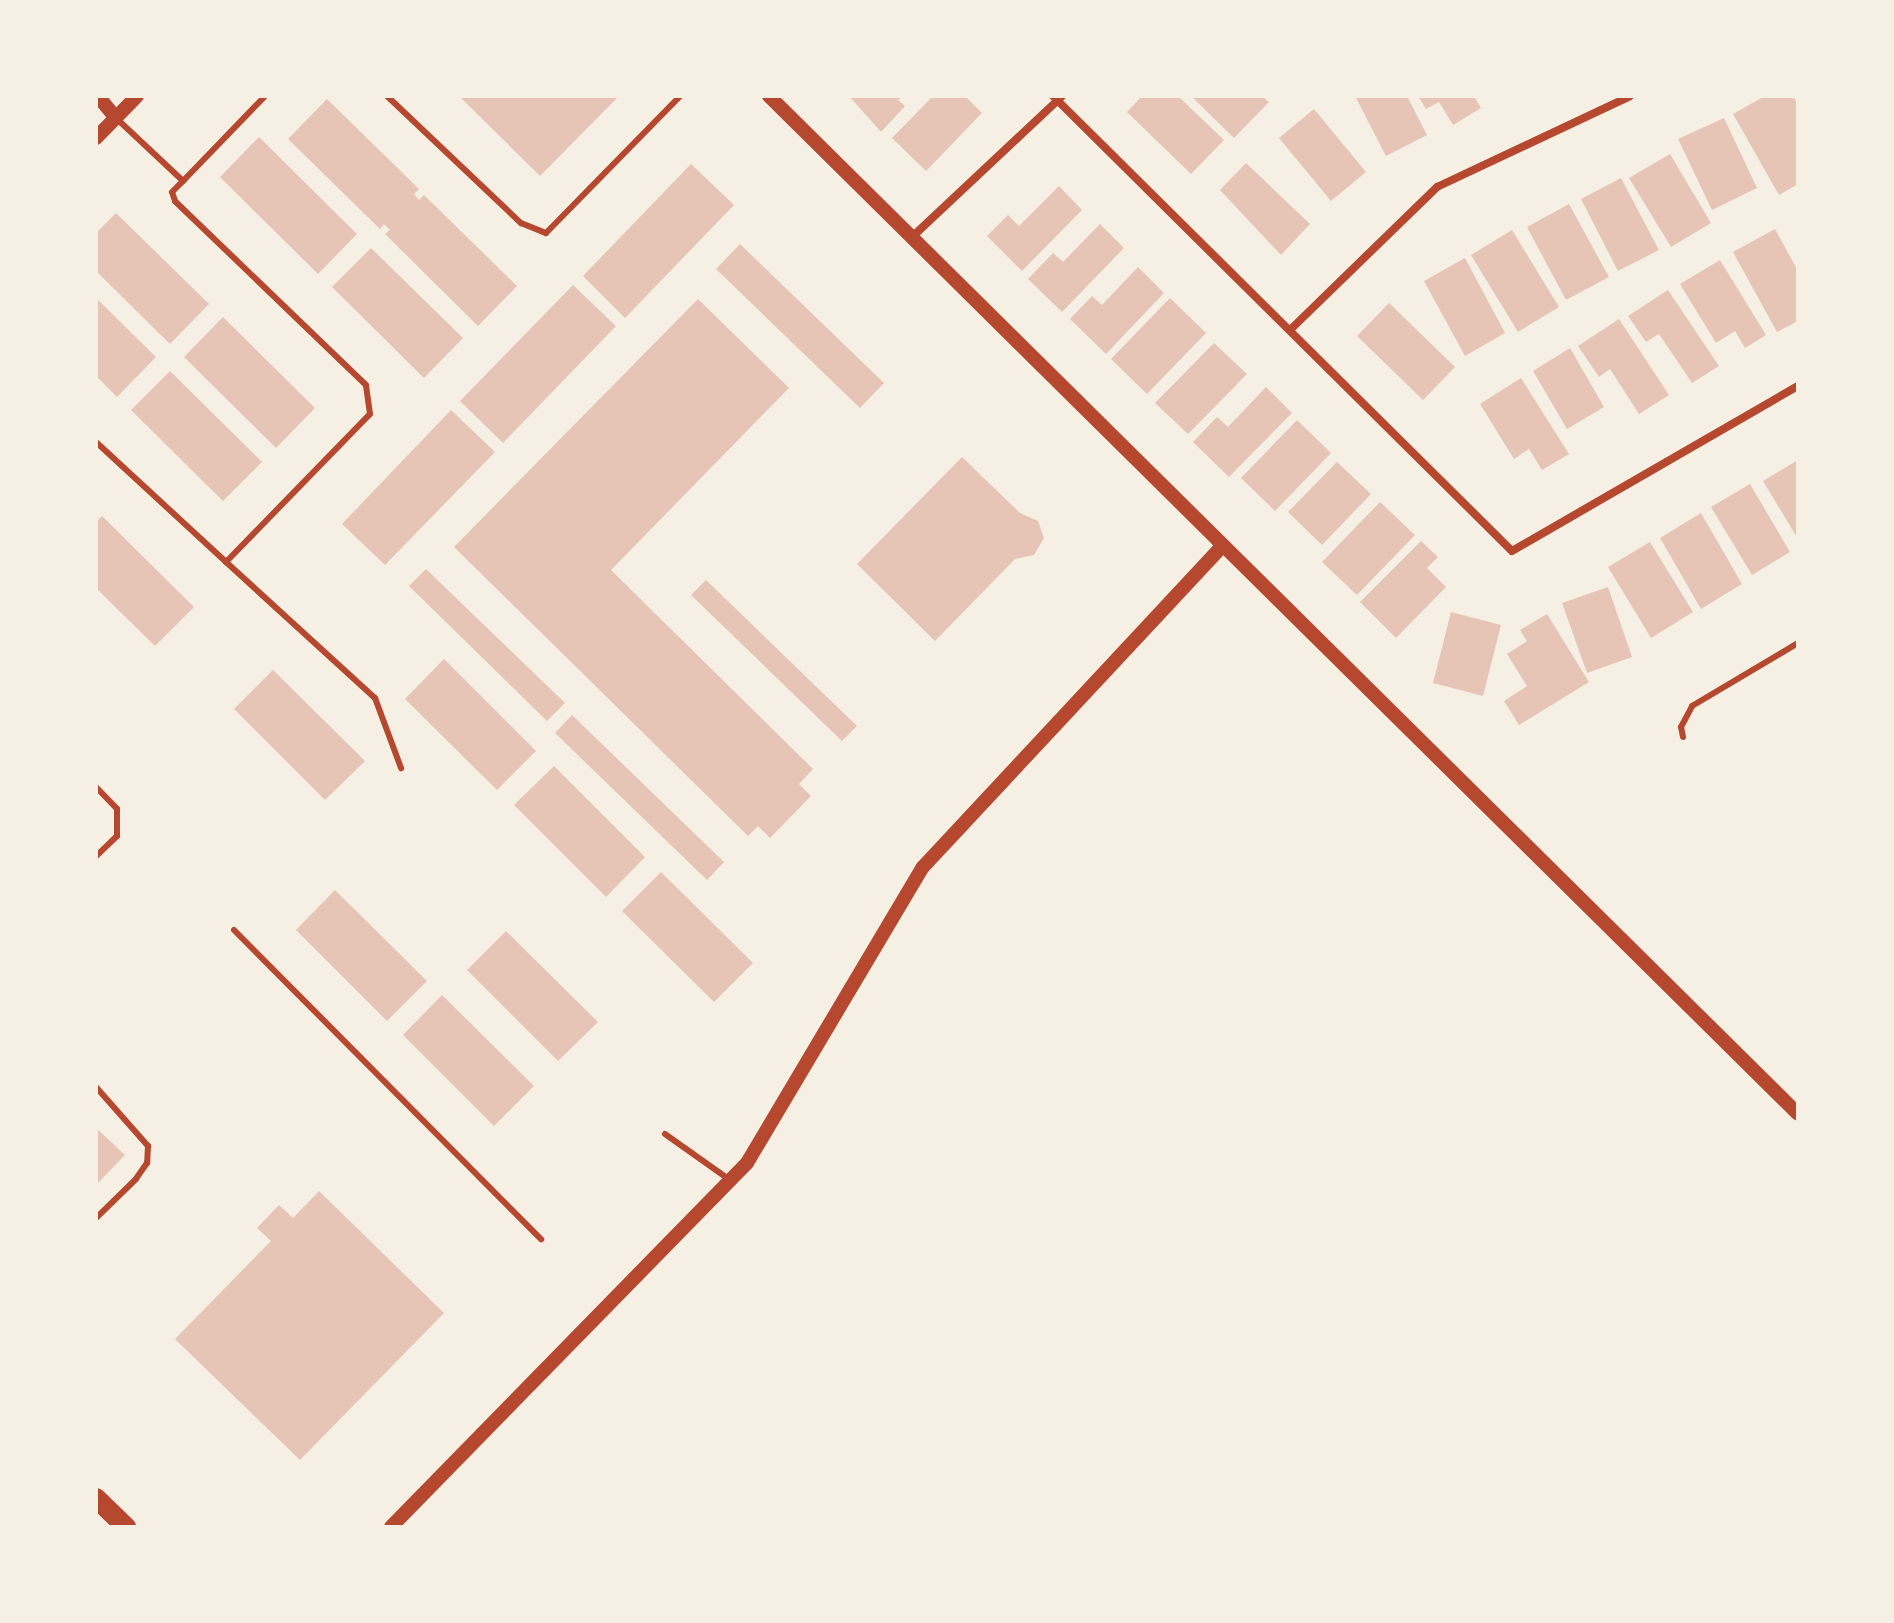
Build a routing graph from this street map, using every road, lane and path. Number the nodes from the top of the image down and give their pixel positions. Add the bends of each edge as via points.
1 (98, 96) edge
2 (137, 96) edge
3 (265, 96) edge
4 (387, 96) edge
5 (680, 96) edge
6 (769, 96) edge
7 (1630, 96) edge
8 (1057, 98) edge
9 (116, 118) junction
10 (96, 138) edge
11 (183, 181) junction
12 (909, 239) junction
13 (1290, 330) junction
14 (1798, 386) edge
15 (96, 442) edge
16 (1221, 547) junction
17 (226, 562) junction
18 (1798, 643) edge
19 (1683, 737) dead end
20 (401, 768) dead end
21 (96, 787) edge
22 (96, 856) edge
23 (234, 930) dead end
24 (96, 1087) edge
25 (1798, 1114) edge
26 (665, 1134) dead end
27 (730, 1180) junction
28 (96, 1218) edge
29 (541, 1239) dead end
30 (96, 1498) edge
31 (126, 1527) edge
32 (391, 1527) edge

1 - 9 street
2 - 9 street
3 - 11 lane
4 - 5 lane via 521,223 546,233
6 - 12 street
7 - 13 street via 1437,187
8 - 12 street
8 - 13 street
9 - 10 street
9 - 11 lane
11 - 17 lane via 171,197 366,385 370,414
12 - 16 street
13 - 14 street via 1512,551
15 - 17 lane
16 - 25 street
16 - 27 street via 923,867 747,1163
17 - 20 lane via 375,698
18 - 19 lane via 1692,706 1681,727
21 - 22 lane via 117,809 117,836
23 - 29 lane
24 - 28 lane via 148,1146 147,1163 136,1179
26 - 27 lane
27 - 32 street
30 - 31 main road

